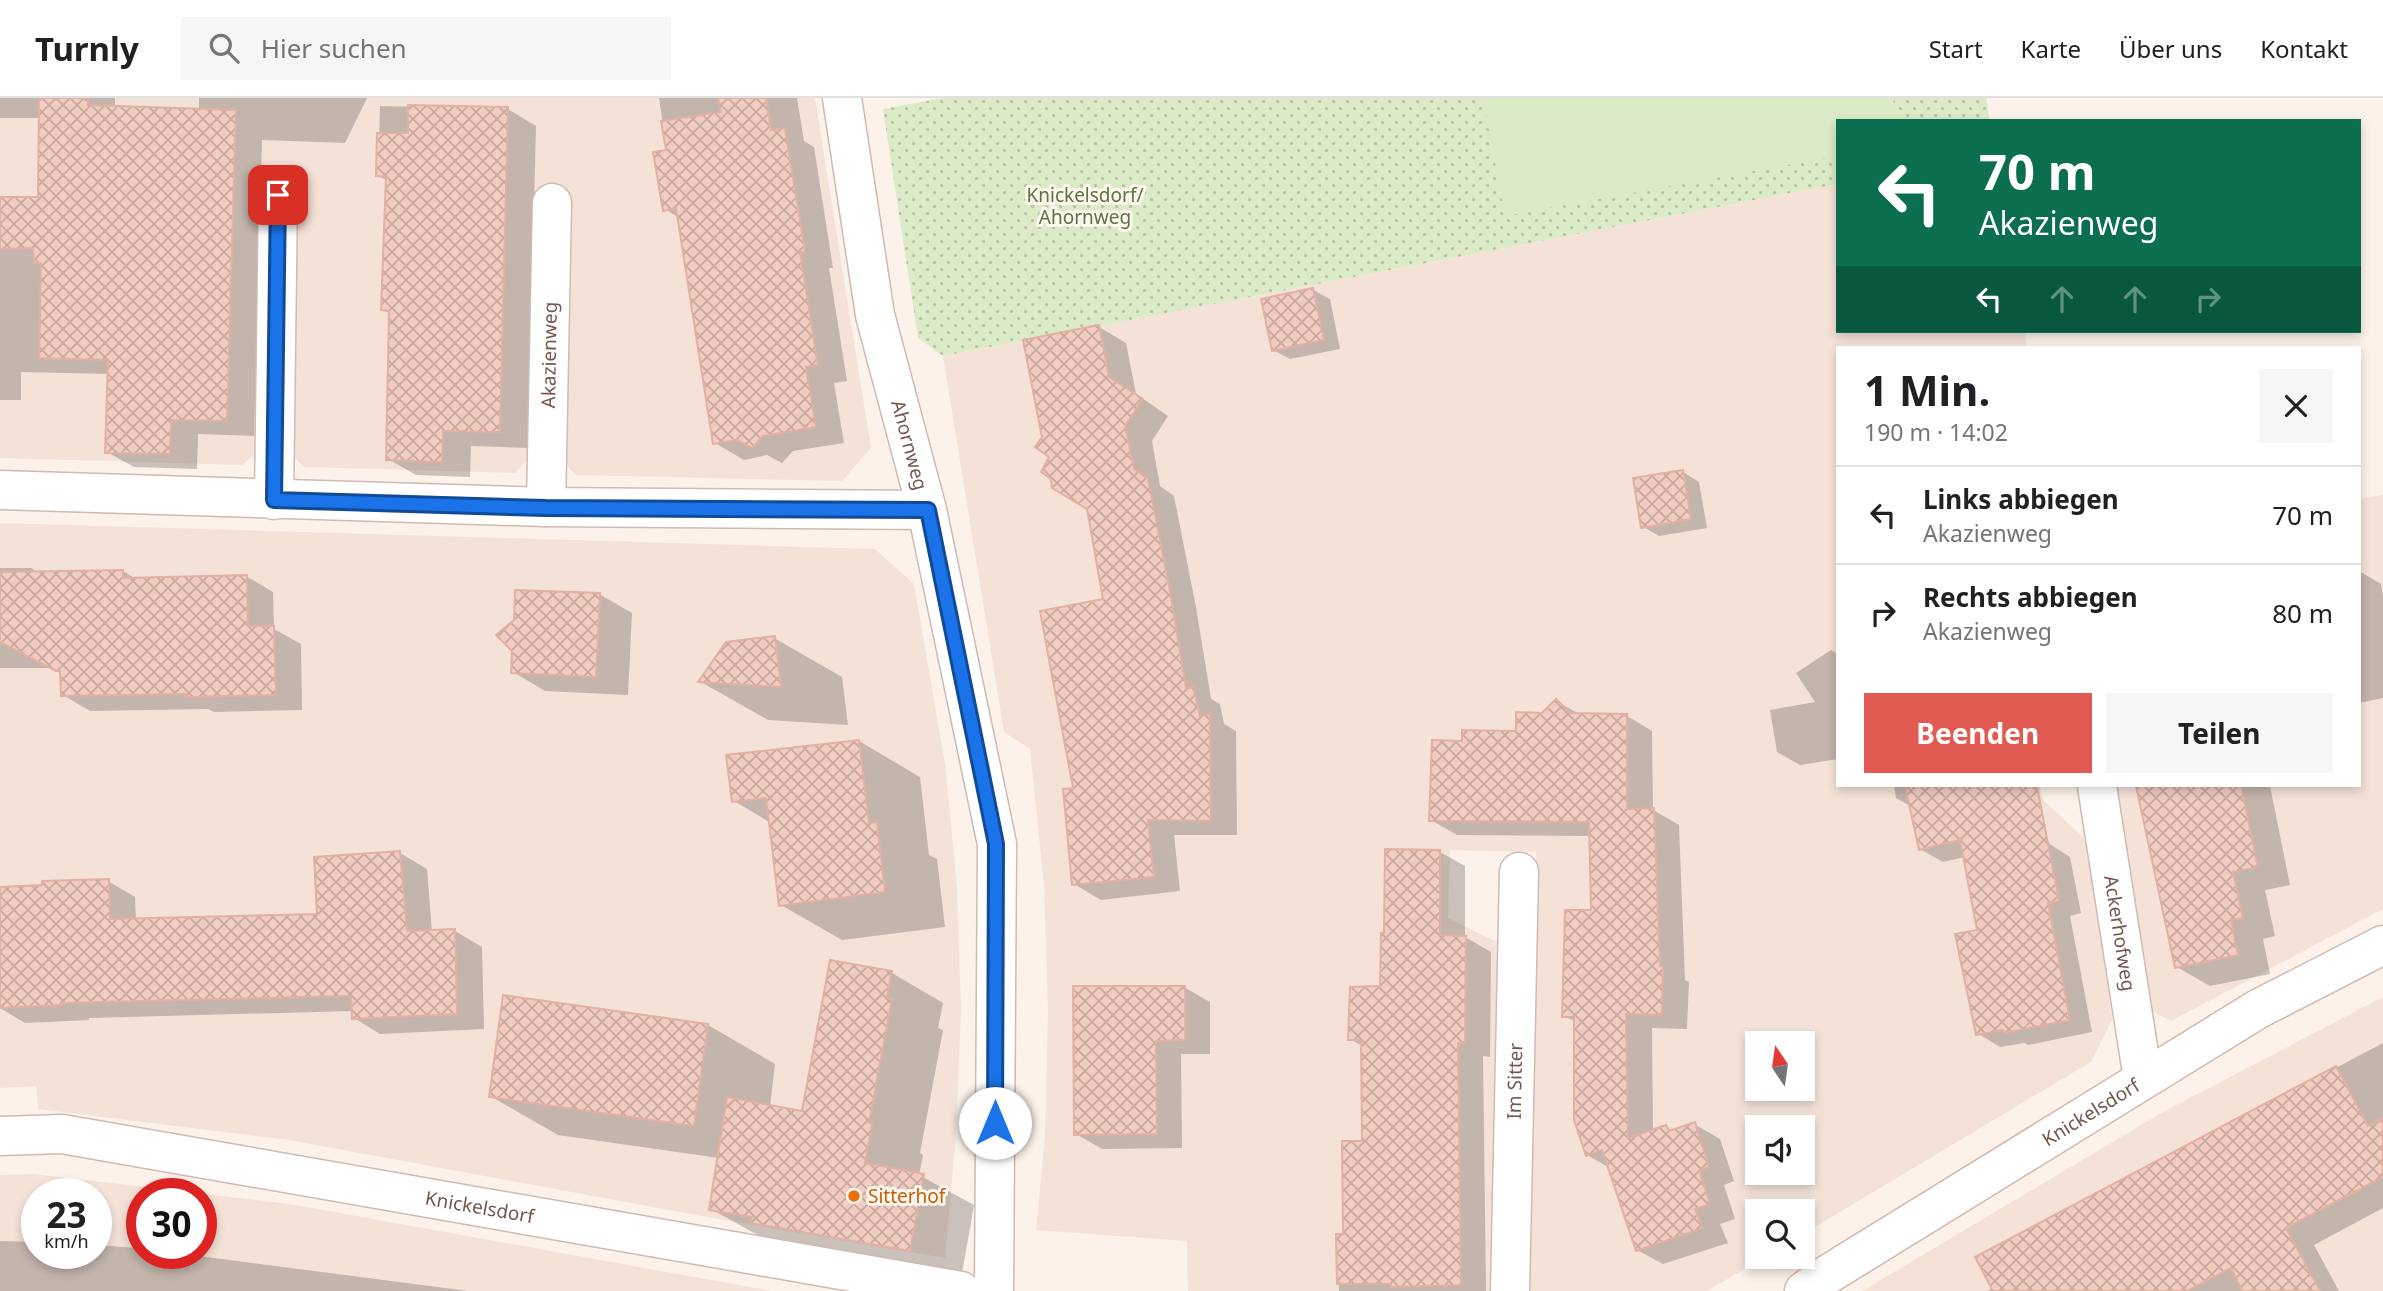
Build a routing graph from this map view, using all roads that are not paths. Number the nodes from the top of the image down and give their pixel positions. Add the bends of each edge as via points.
1 (842, 98) edge
2 (278, 195) dead end
3 (552, 203) dead end
4 (0, 490) edge
5 (274, 500) junction
6 (546, 508) junction
7 (928, 510) junction
8 (2097, 787) edge
9 (1519, 872) dead end
10 (2383, 945) edge
11 (2143, 1079) junction
12 (0, 1136) edge
13 (961, 1291) edge
14 (993, 1291) edge
15 (1510, 1291) edge
16 (1804, 1291) edge

1 - 7 street, Ahornweg via 874,315
2 - 5 street
3 - 6 street, Akazienweg
4 - 5 street
5 - 6 street
6 - 7 street
7 - 14 street, Ahornweg via 996,844
8 - 11 street, Ackerhofweg
9 - 15 street, Im Sitter
10 - 11 street, Knickelsdorf via 2258,1009
11 - 16 street, Knickelsdorf
12 - 13 street, Knickelsdorf via 62,1134

